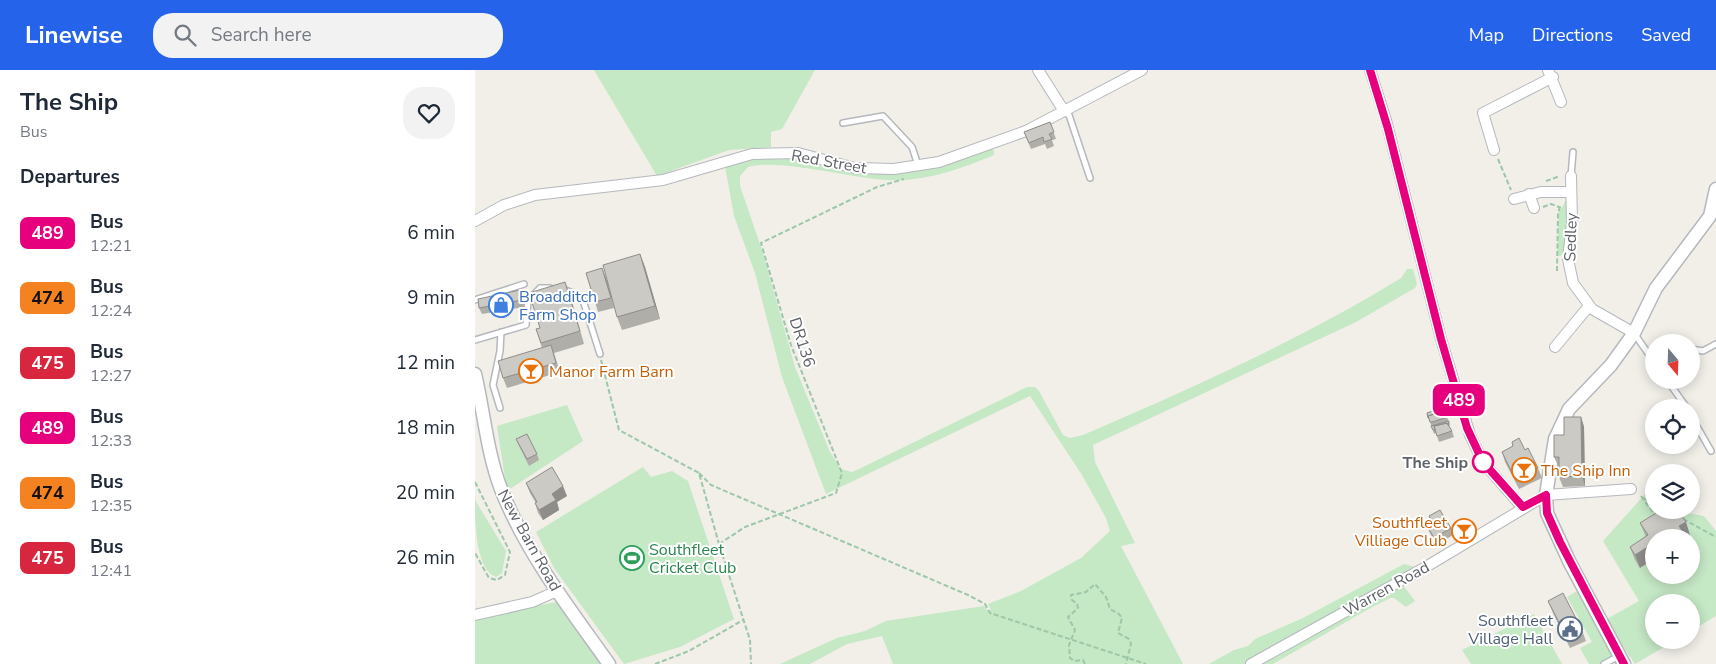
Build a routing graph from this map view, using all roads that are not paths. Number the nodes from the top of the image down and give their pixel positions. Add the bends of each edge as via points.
1 (1038, 70) edge
2 (1142, 70) edge
3 (1370, 70) edge
4 (1550, 74) edge
5 (1561, 102) dead end
6 (1064, 111) junction
7 (843, 123) dead end
8 (1494, 150) road end
9 (1573, 152) dead end
10 (919, 166) junction
11 (1571, 176) joint
12 (1090, 178) dead end
13 (1716, 189) edge
14 (1571, 192) junction
15 (1529, 194) junction
16 (1514, 199) road end
17 (1536, 208) road end
18 (1713, 216) edge
19 (475, 221) edge
20 (524, 284) dead end
21 (475, 300) edge
22 (1589, 306) junction
23 (501, 332) junction
24 (1634, 333) junction
25 (475, 340) edge
26 (1716, 344) edge
27 (1555, 347) dead end
28 (1645, 349) edge
29 (1700, 350) edge
30 (600, 354) road end
31 (475, 374) edge
32 (500, 408) dead end
33 (1700, 432) edge
34 (1711, 452) dead end
35 (1631, 489) dead end
36 (1546, 495) junction
37 (1523, 507) junction
38 (557, 592) junction
39 (475, 615) edge
40 (1622, 660) edge
41 (609, 664) edge
42 (1251, 664) edge
43 (1604, 664) edge

1 - 6 street
2 - 6 street, Red Street
3 - 37 street via 1467,428 1483,462
4 - 5 street
4 - 8 street via 1483,112
6 - 10 street, Red Street via 1008,138 947,160
6 - 12 lane via 1069,115
7 - 10 lane via 883,116 912,147
9 - 11 lane
10 - 19 street, Red Street via 855,168 797,153 752,154 663,180 535,195
11 - 14 street, Sedley
13 - 18 street
14 - 15 street, Sedley
14 - 22 street, Sedley via 1569,268 1575,289
15 - 16 street, Sedley
15 - 17 street
18 - 24 street via 1656,288
20 - 21 lane
22 - 24 street, Sedley
22 - 27 street
23 - 25 lane
23 - 30 lane via 526,325 528,301 541,288 561,288 582,297
23 - 32 lane via 493,385
24 - 28 lane
24 - 36 street via 1611,366 1569,409 1555,440
26 - 29 lane
31 - 38 street, New Barn Road via 491,457 501,489
33 - 34 lane
35 - 36 street
36 - 37 street, Warren Road
36 - 40 street via 1547,513 1560,542
37 - 42 street, Warren Road via 1424,568
38 - 39 street
38 - 41 street, New Barn Road
40 - 43 lane

